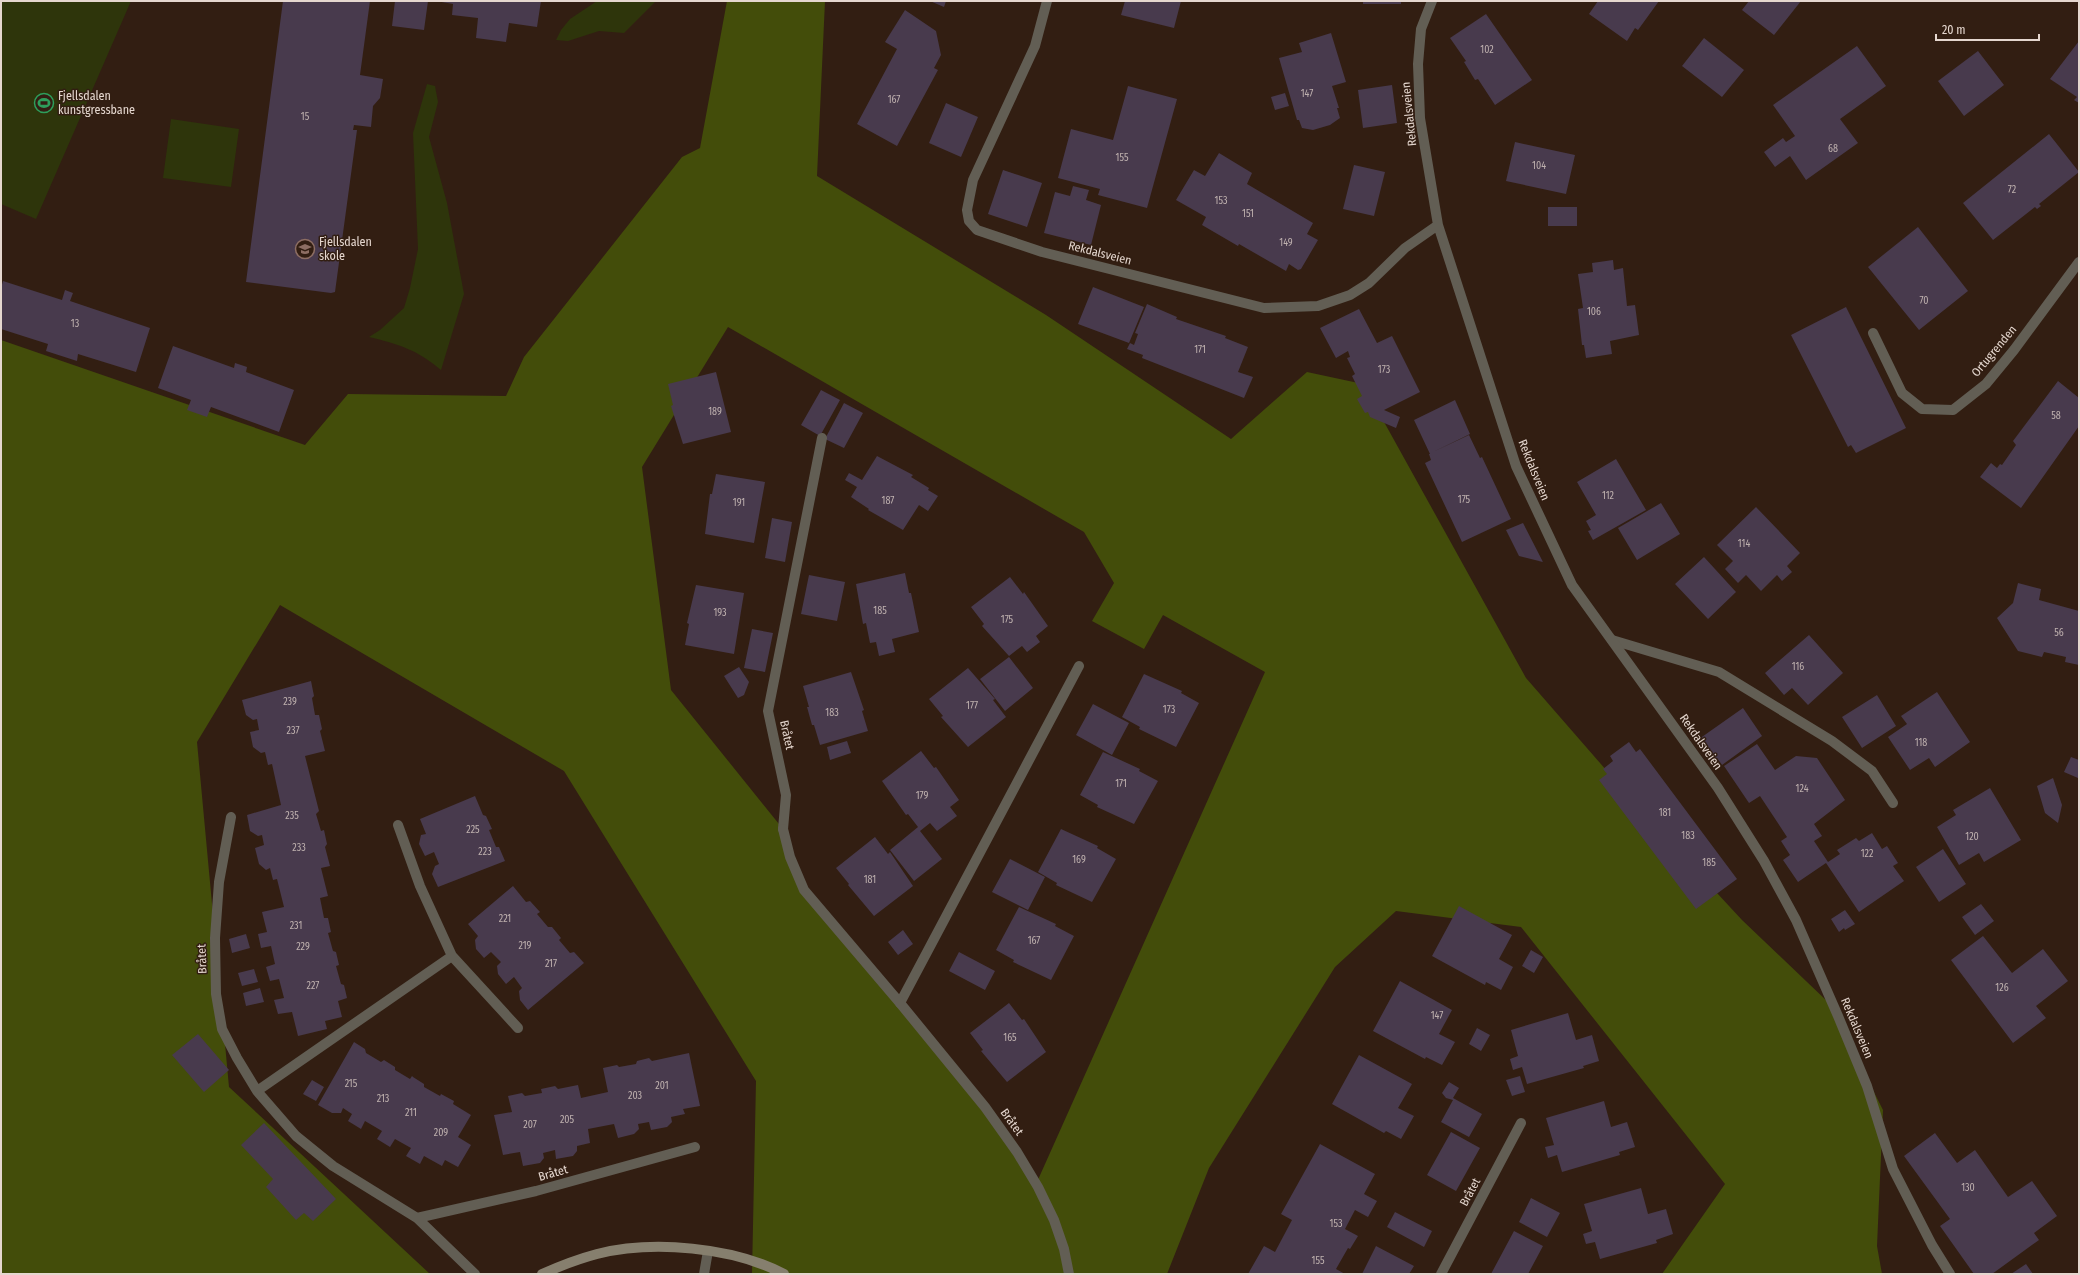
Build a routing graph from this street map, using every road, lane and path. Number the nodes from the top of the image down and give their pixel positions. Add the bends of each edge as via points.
1 (1047, 1) edge
2 (1432, 1) edge
3 (1438, 225) junction
4 (2079, 262) edge
5 (1873, 333) dead end
6 (822, 438) dead end
7 (1612, 640) junction
8 (1079, 666) dead end
9 (1893, 804) dead end
10 (232, 818) dead end
11 (398, 825) dead end
12 (452, 956) junction
13 (900, 1003) junction
14 (518, 1028) dead end
15 (257, 1091) junction
16 (1521, 1123) dead end
17 (695, 1147) dead end
18 (416, 1218) junction
19 (708, 1251) junction
20 (475, 1274) edge
21 (542, 1274) edge
22 (704, 1274) edge
23 (784, 1274) edge
24 (1069, 1274) edge
25 (1441, 1274) edge
26 (1950, 1274) edge

1 - 3 street, Rekdalsveien via 1035,46 973,180 967,210 969,221 978,230 1042,252 1264,308 1318,306 1350,295 1369,283 1405,248
2 - 3 street, Rekdalsveien via 1421,28 1418,64 1420,118
3 - 7 street, Rekdalsveien via 1516,466 1572,585
4 - 5 street, Ortugrenden via 1986,384 1953,410 1922,409 1902,394
6 - 13 street, Bråtet via 768,711 786,795 783,829 790,857 804,890
7 - 9 street via 1719,672 1832,741 1872,771
7 - 26 street, Rekdalsveien via 1718,788 1764,860 1796,920 1867,1086 1893,1169
8 - 13 street
10 - 15 street, Bråtet via 219,882 214,938 216,994 222,1029
11 - 12 street via 420,886
12 - 14 street
12 - 15 street
13 - 24 street, Bråtet via 985,1107 1017,1152 1054,1220
15 - 18 street, Bråtet via 296,1136 333,1166
16 - 25 street, Bråtet
17 - 18 street, Bråtet via 536,1191
18 - 20 street, Bråtet
19 - 21 main road via 663,1247 628,1249 597,1254
19 - 22 street
19 - 23 main road via 739,1257

